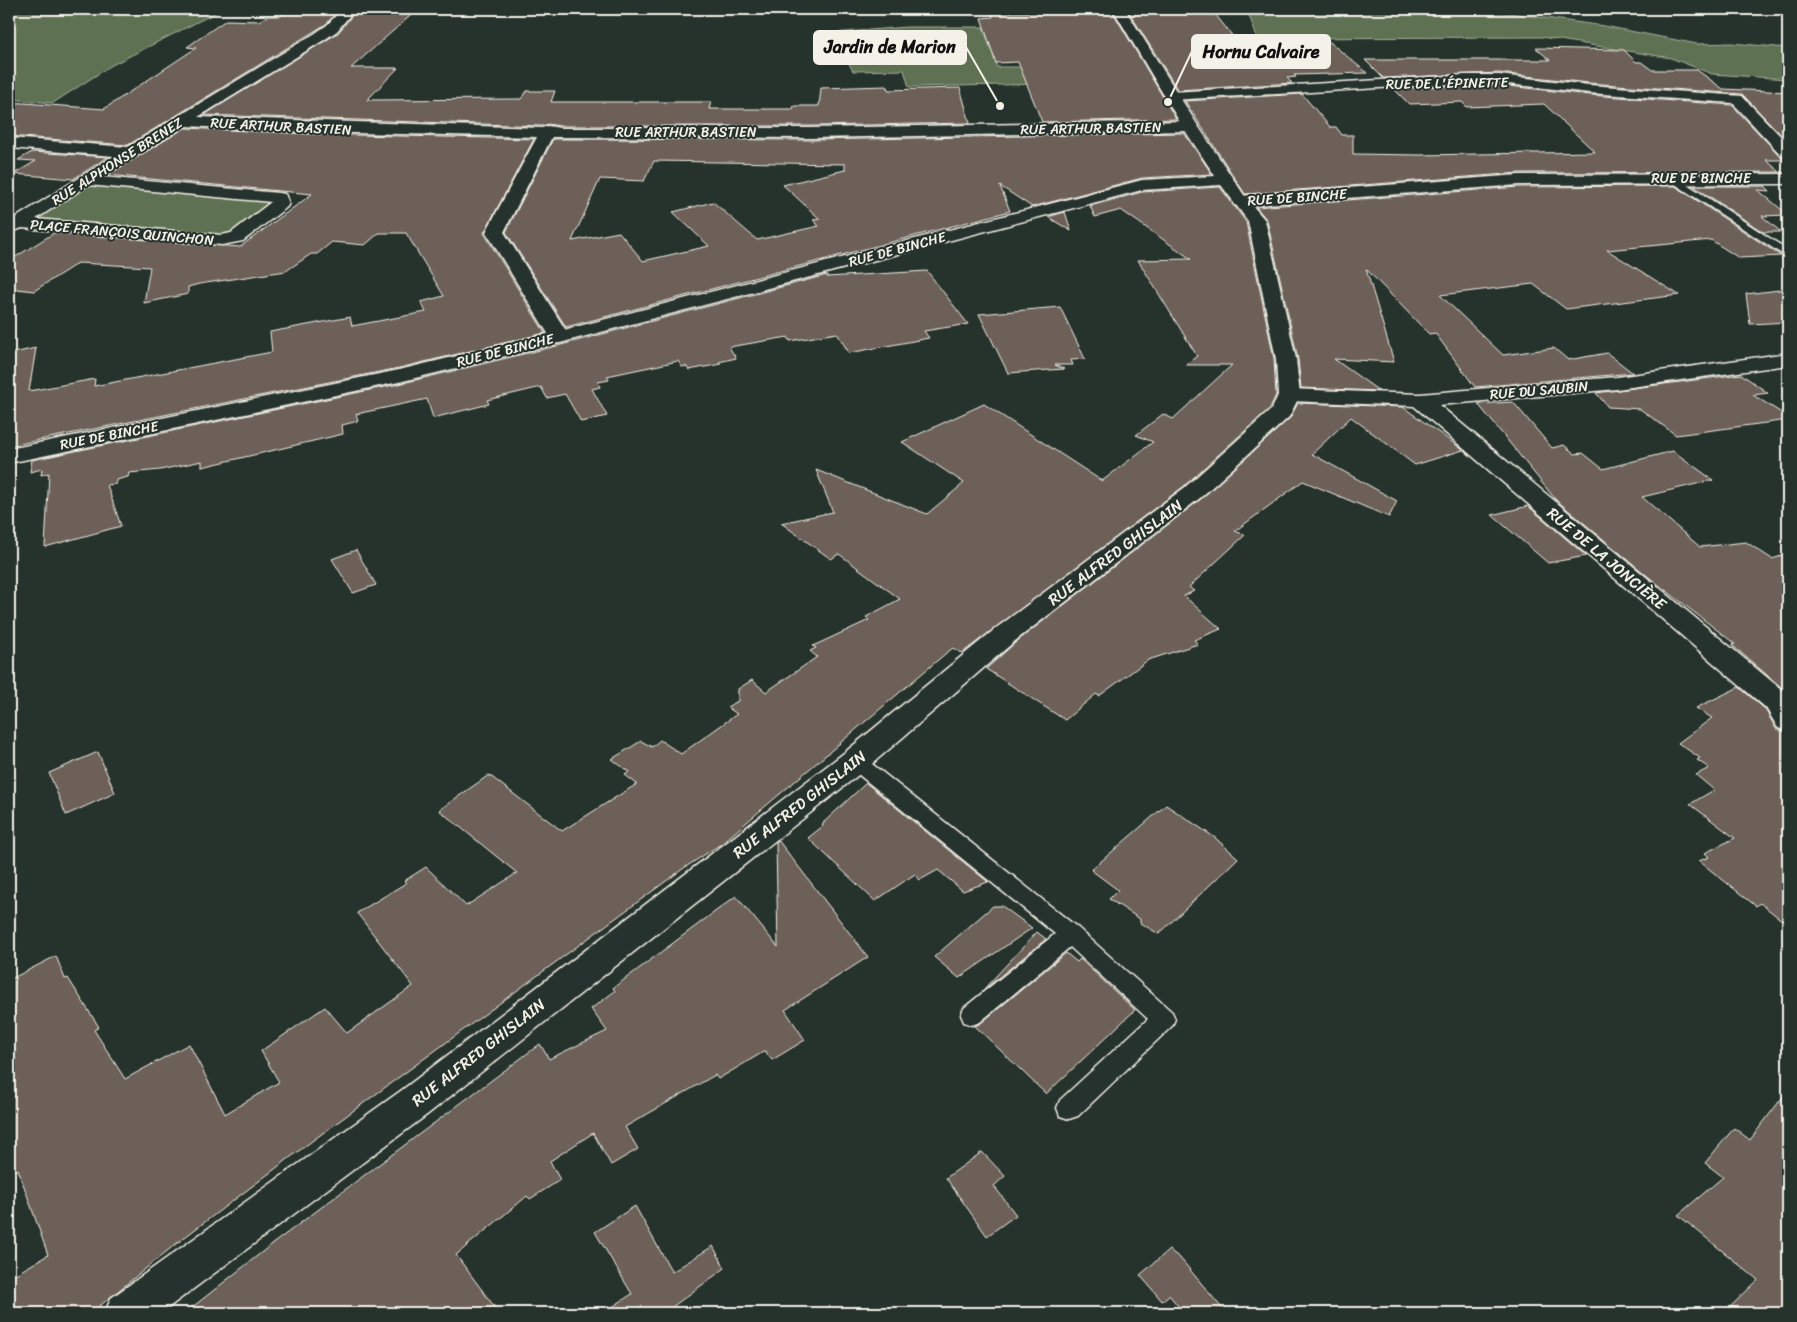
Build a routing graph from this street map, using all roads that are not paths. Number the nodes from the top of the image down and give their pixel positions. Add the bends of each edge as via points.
1 (349, 9) edge
2 (1120, 9) edge
3 (1172, 96) junction
4 (182, 121) junction
5 (1190, 126) junction
6 (548, 131) junction
7 (9, 143) edge
8 (130, 152) junction
9 (1788, 153) edge
10 (1672, 178) junction
11 (1788, 179) edge
12 (84, 180) junction
13 (1233, 191) junction
14 (12, 221) edge
15 (1788, 255) edge
16 (560, 337) junction
17 (1788, 359) edge
18 (1289, 395) junction
19 (1420, 400) junction
20 (9, 456) edge
21 (1788, 721) edge
22 (855, 761) junction
23 (1070, 934) junction
24 (972, 1015) dead end
25 (1069, 1108) dead end
26 (126, 1313) edge

1 - 4 street, RUE ALPHONSE BRENEZ via 319,37
2 - 3 street
3 - 5 street
3 - 9 street, RUE DE L'ÉPINETTE via 1474,79 1737,99
4 - 6 street, RUE ARTHUR BASTIEN via 362,130
4 - 8 street, RUE ALPHONSE BRENEZ
5 - 6 street, RUE ARTHUR BASTIEN via 832,133
5 - 13 street
6 - 16 street via 496,232
7 - 8 street
8 - 12 street, RUE ALPHONSE BRENEZ
10 - 11 street, RUE DE BINCHE
10 - 13 street, RUE DE BINCHE via 1519,180
10 - 15 lane
12 - 14 street, RUE ALPHONSE BRENEZ via 37,212
12 - 14 street, PLACE FRANÇOIS QUINCHON via 279,198 281,203 237,237 222,240
13 - 16 street, RUE DE BINCHE via 1142,185
13 - 18 street via 1256,220 1261,235 1286,359
16 - 20 street, RUE DE BINCHE via 346,388
17 - 19 street, RUE DU SAUBIN via 1617,383
18 - 19 street, RUE DU SAUBIN
18 - 22 street, RUE ALFRED GHISLAIN via 1281,412 1192,493 1004,635
19 - 21 street, RUE DE LA JONCIÈRE via 1777,701
22 - 23 lane
22 - 26 street, RUE ALFRED GHISLAIN via 415,1102
23 - 24 lane
23 - 25 lane via 1164,1019

